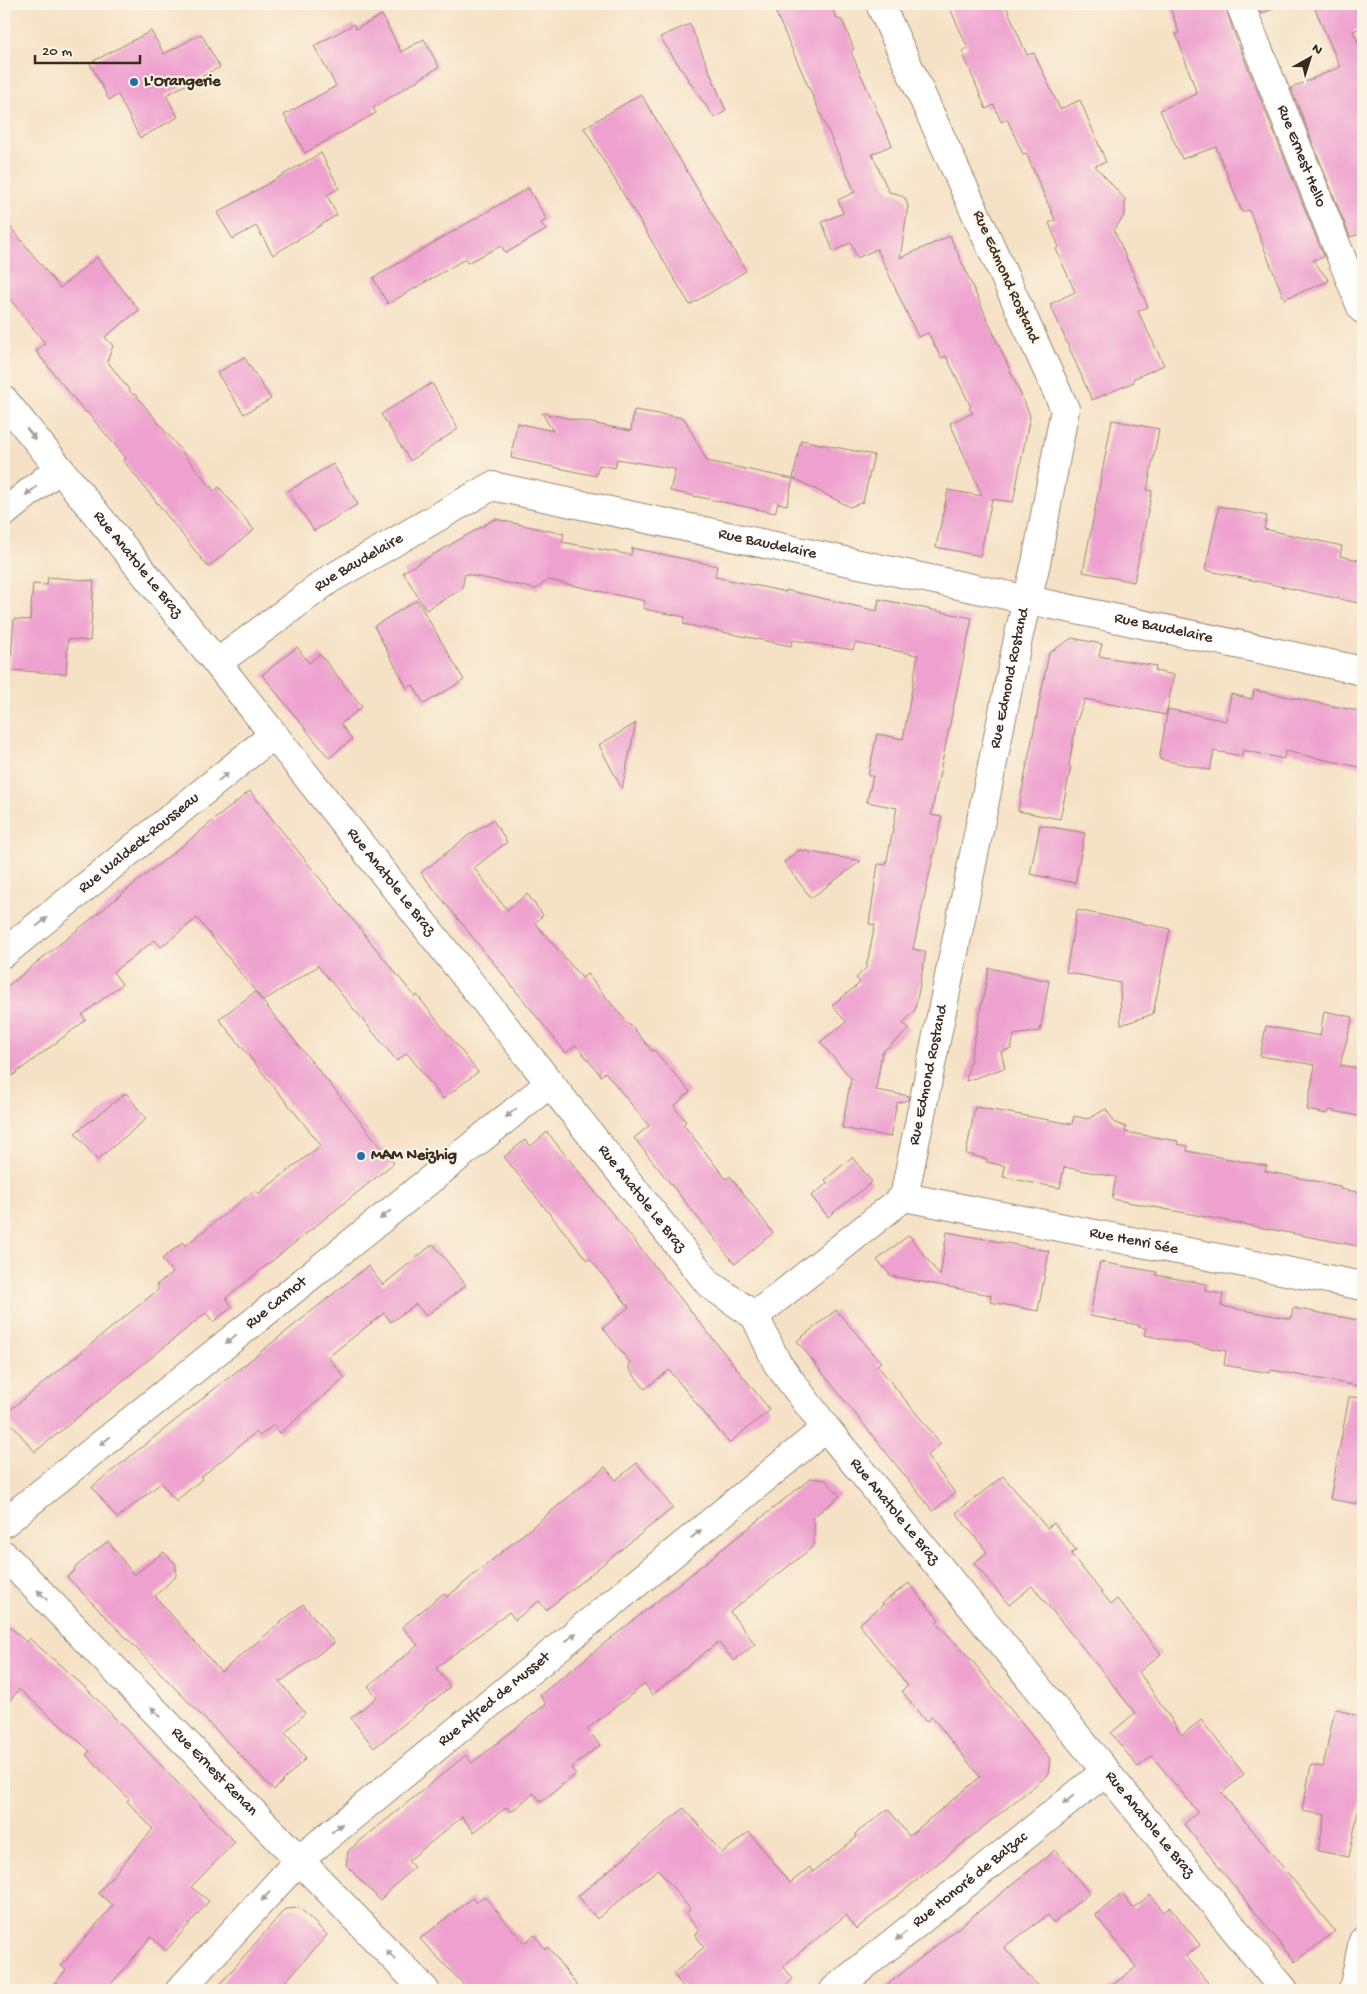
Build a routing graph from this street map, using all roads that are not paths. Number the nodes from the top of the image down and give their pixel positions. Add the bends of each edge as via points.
1 (880, 4) edge
2 (1240, 4) edge
3 (1362, 309) edge
4 (4, 400) edge
5 (58, 469) junction
6 (4, 512) edge
7 (1027, 600) junction
8 (217, 663) junction
9 (1363, 671) edge
10 (273, 735) junction
11 (4, 953) edge
12 (550, 1083) junction
13 (904, 1197) junction
14 (1363, 1286) edge
15 (755, 1316) junction
16 (826, 1428) junction
17 (4, 1523) edge
18 (4, 1555) edge
19 (1106, 1771) junction
20 (299, 1860) junction
21 (1363, 1941) edge
22 (180, 1990) edge
23 (425, 1990) edge
24 (834, 1990) edge
25 (1284, 1990) edge
26 (1353, 1990) edge

1 - 7 street, Rue Edmond Rostand via 1065,409
2 - 3 street, Rue Ernest Hello
4 -> 5 street, Rue Anatole Le Braz
5 -> 6 street
5 - 8 street, Rue Anatole Le Braz
7 - 8 street, Rue Baudelaire via 492,486 330,579
7 - 9 street, Rue Baudelaire
7 - 13 street, Rue Edmond Rostand
8 - 10 street, Rue Anatole Le Braz
11 -> 10 street, Rue Waldeck-Rousseau
10 - 12 street, Rue Anatole Le Braz
12 - 15 street, Rue Anatole Le Braz via 710,1284
12 -> 17 street, Rue Carnot
13 - 14 street, Rue Henri Sée
13 - 15 street
15 - 16 street, Rue Anatole Le Braz via 777,1363
16 - 19 street, Rue Anatole Le Braz
20 -> 16 street, Rue Alfred de Musset
20 -> 18 street, Rue Ernest Renan
19 -> 24 street, Rue Honoré de Balzac
19 - 25 street, Rue Anatole Le Braz
20 -> 22 street, Rue Alfred de Musset
23 -> 20 street, Rue Ernest Renan
21 - 26 street

